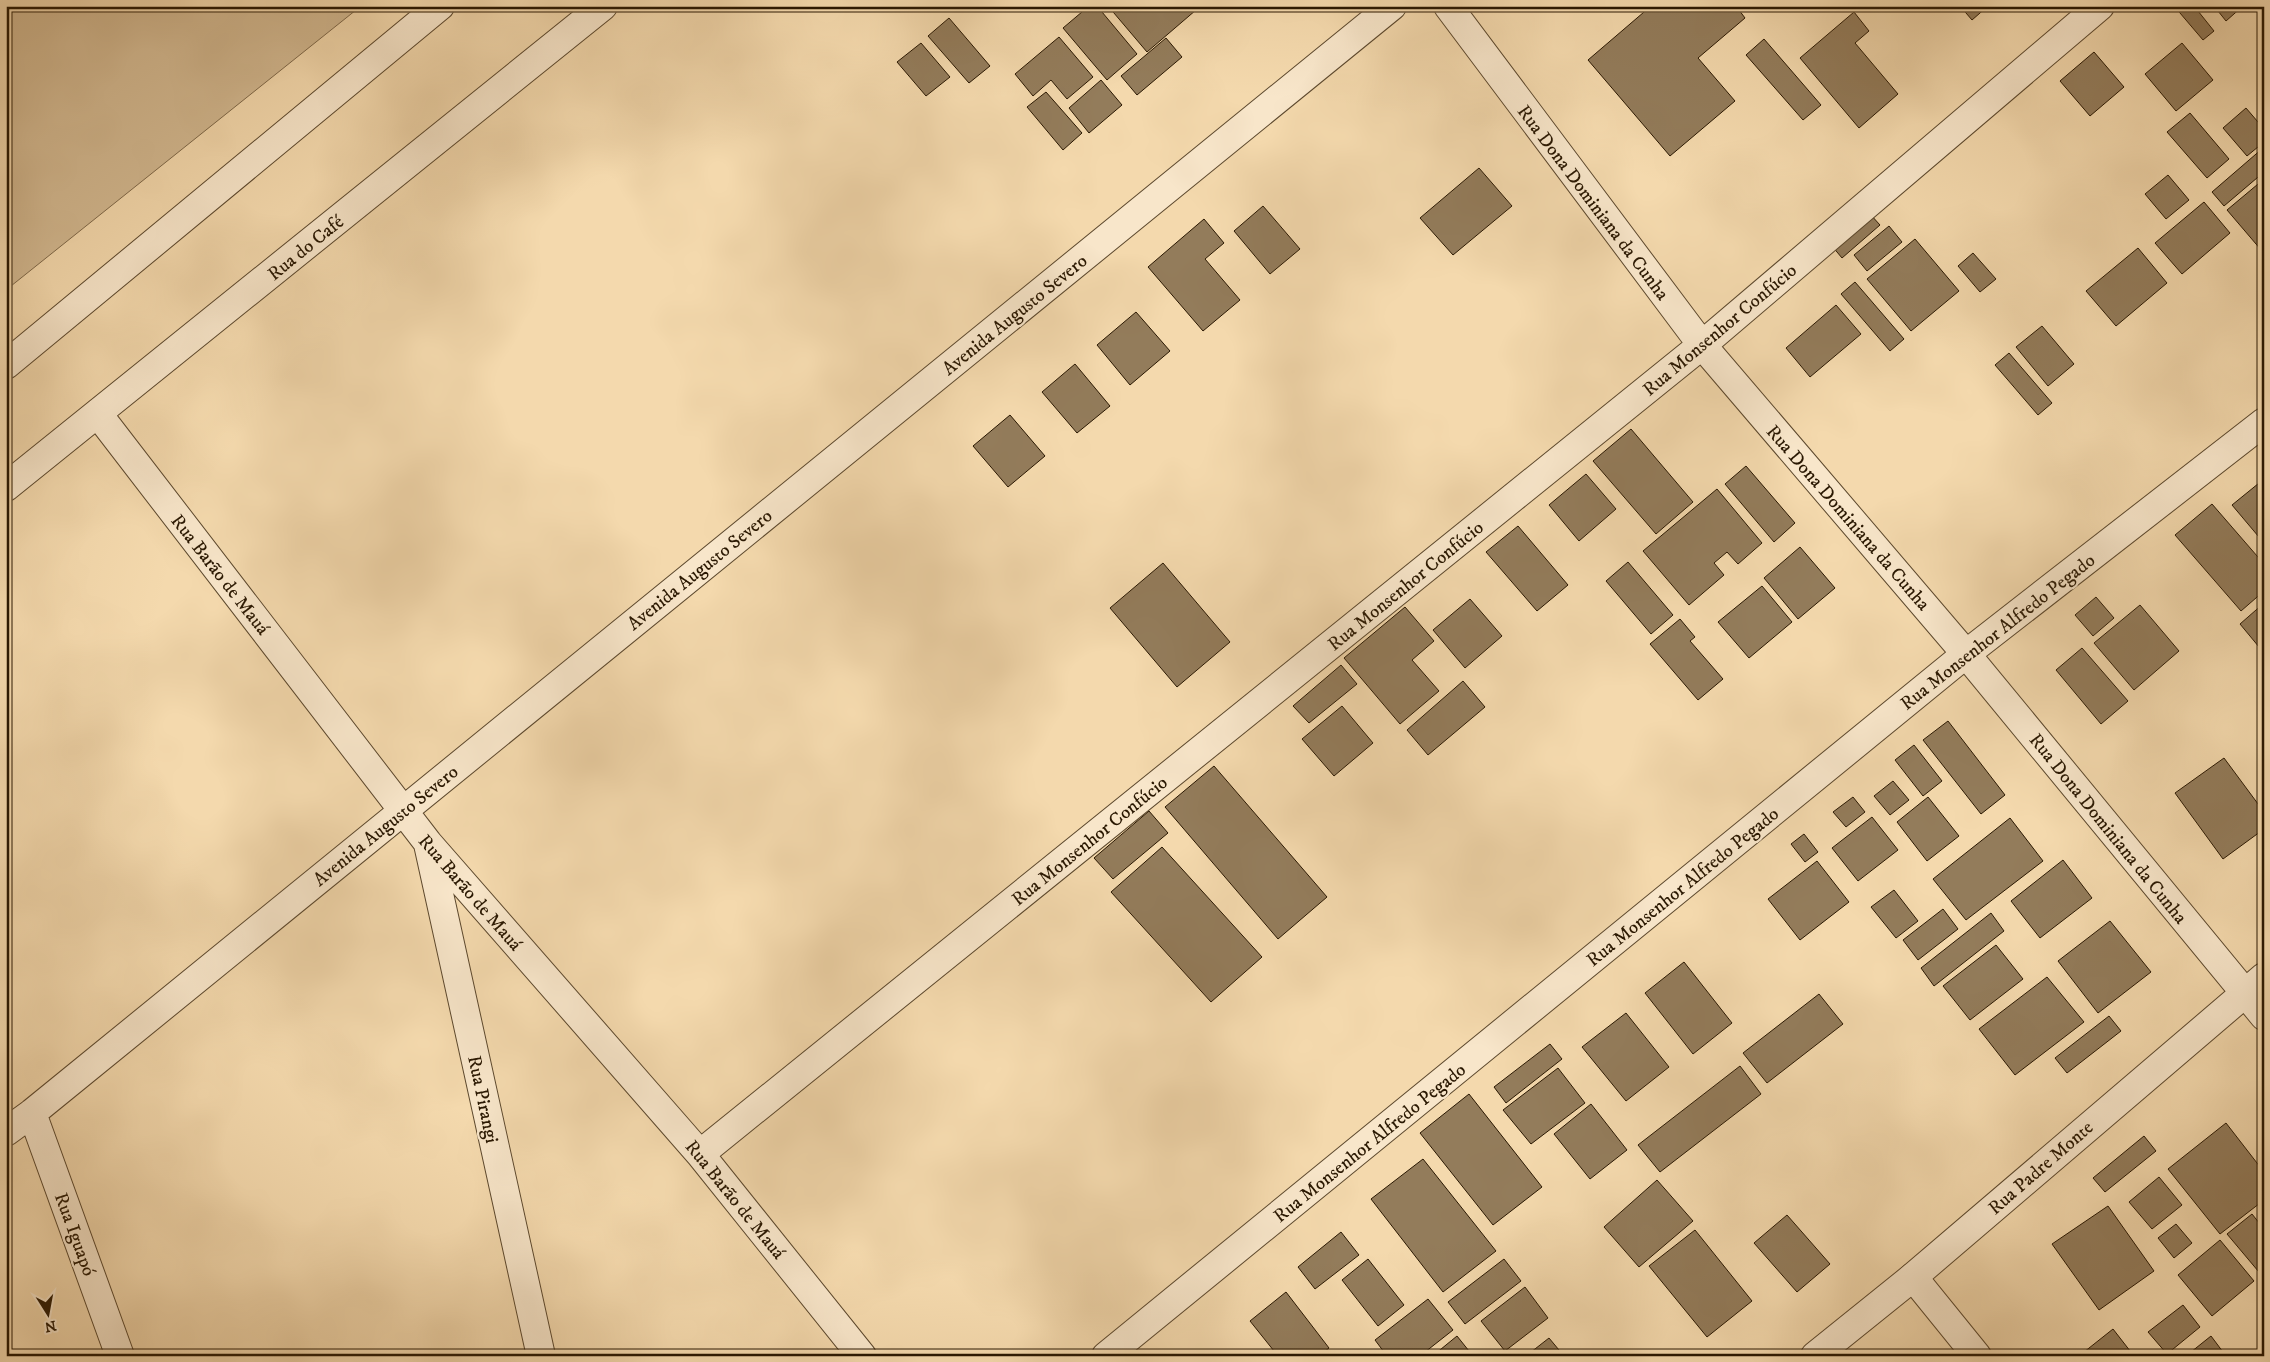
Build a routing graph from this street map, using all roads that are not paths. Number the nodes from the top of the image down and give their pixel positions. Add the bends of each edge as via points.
1 (440, 6) edge
2 (603, 6) edge
3 (1392, 6) edge
4 (1448, 6) edge
5 (2100, 6) edge
6 (1702, 345) junction
7 (6, 364) edge
8 (98, 414) junction
9 (2264, 422) edge
10 (6, 487) edge
11 (1966, 654) junction
12 (403, 810) junction
13 (428, 843) junction
14 (2254, 985) edge
15 (2264, 1016) edge
16 (32, 1113) junction
17 (6, 1132) edge
18 (700, 1154) junction
19 (1913, 1277) junction
20 (120, 1356) edge
21 (540, 1356) edge
22 (862, 1356) edge
23 (1106, 1356) edge
24 (1815, 1356) edge
25 (1977, 1356) edge

1 - 7 street
2 - 8 street, Rua do Café
3 - 12 street, Avenida Augusto Severo
4 - 6 street, Rua Dona Dominiana da Cunha
5 - 6 street, Rua Monsenhor Confúcio
6 - 11 street, Rua Dona Dominiana da Cunha
6 - 18 street, Rua Monsenhor Confúcio
8 - 10 street, Rua do Café
8 - 12 street, Rua Barão de Mauá
9 - 11 street, Rua Monsenhor Alfredo Pegado
11 - 14 street, Rua Dona Dominiana da Cunha
11 - 23 street, Rua Monsenhor Alfredo Pegado
12 - 13 street, Rua Barão de Mauá
12 - 16 street, Avenida Augusto Severo
13 - 18 street, Rua Barão de Mauá
13 - 21 street, Rua Pirangi
14 - 15 street, Rua Dona Dominiana da Cunha
14 - 19 street, Rua Padre Monte
16 - 17 street, Avenida Augusto Severo
16 - 20 street, Rua Iguapó
18 - 22 street, Rua Barão de Mauá
19 - 24 street, Rua Padre Monte
19 - 25 street

